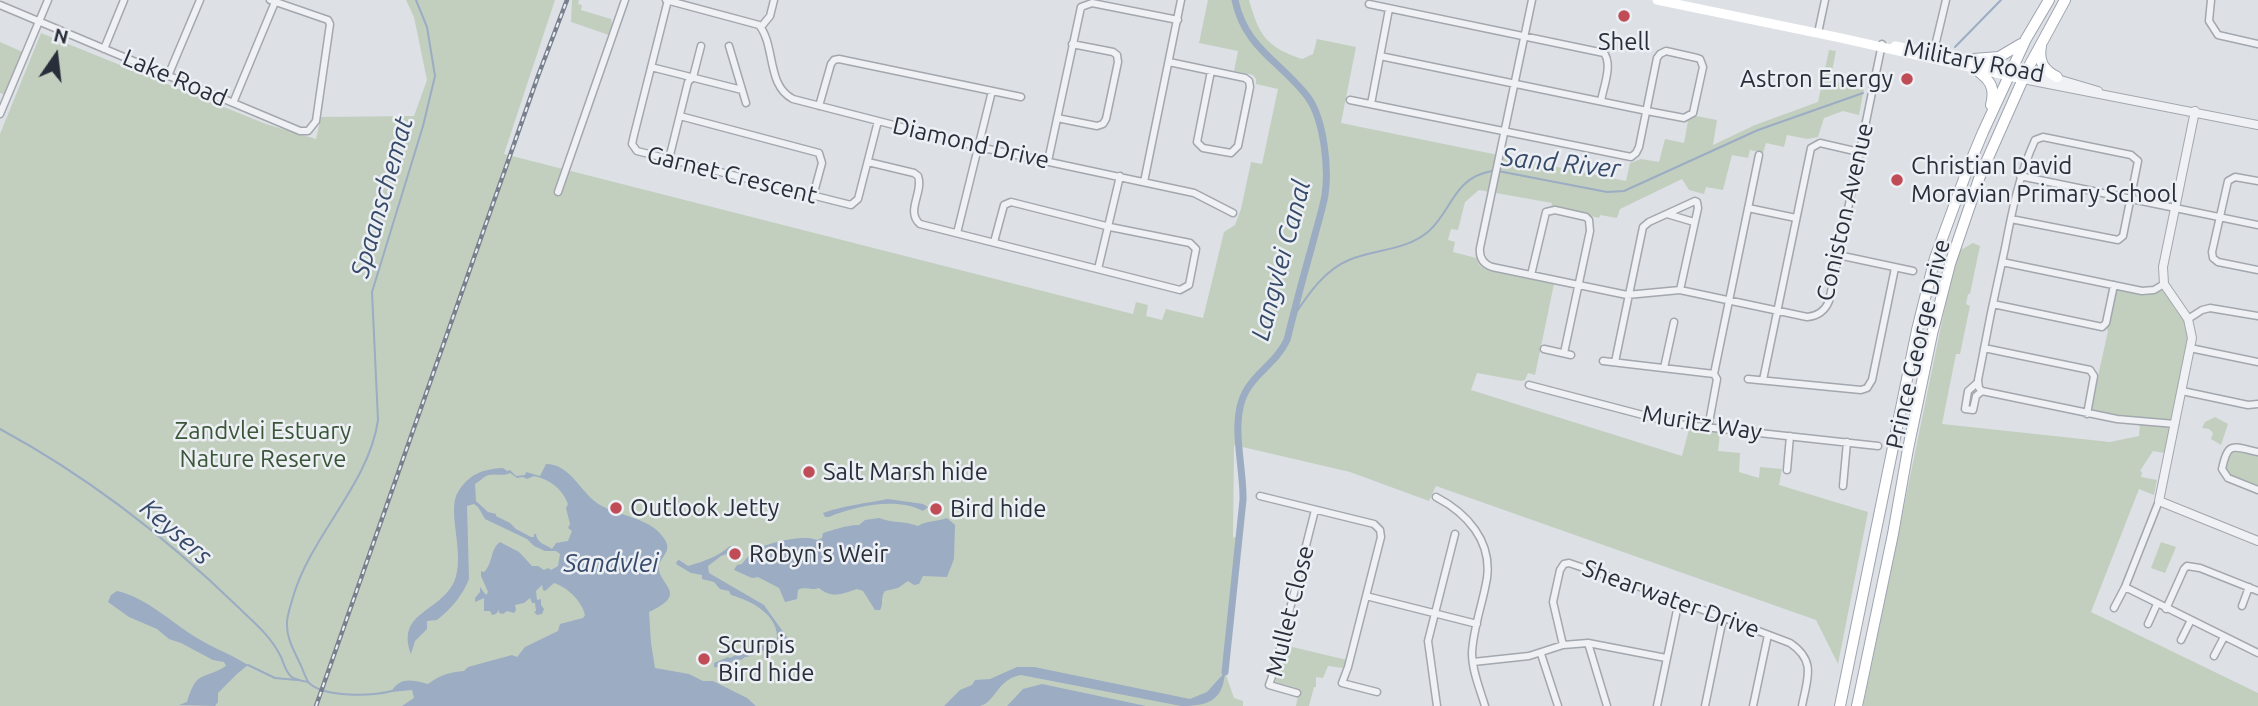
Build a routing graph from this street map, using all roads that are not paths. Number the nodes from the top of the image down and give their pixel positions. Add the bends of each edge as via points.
1 (48, 0) edge
2 (124, 0) edge
3 (200, 0) edge
4 (625, 0) edge
5 (667, 0) edge
6 (774, 0) edge
7 (1181, 0) edge
8 (1531, 0) edge
9 (1657, 0) edge
10 (1825, 0) edge
11 (1946, 0) edge
12 (2049, 0) edge
13 (2065, 0) edge
14 (2211, 0) edge
15 (272, 1) edge
16 (1369, 4) dead end
17 (0, 5) edge
18 (1703, 5) edge
19 (1389, 9) junction
20 (1178, 20) junction
21 (39, 21) junction
22 (761, 27) junction
23 (1818, 33) junction
24 (1524, 36) junction
25 (2044, 36) junction
26 (2026, 39) junction
27 (1937, 42) dead end
28 (1072, 44) junction
29 (2258, 44) edge
30 (701, 46) dead end
31 (729, 46) dead end
32 (1881, 46) junction
33 (104, 49) junction
34 (1380, 56) junction
35 (1169, 62) junction
36 (1974, 64) junction
37 (651, 67) junction
38 (1211, 71) junction
39 (2010, 72) junction
40 (2025, 74) junction
41 (169, 76) junction
42 (693, 77) junction
43 (2057, 78) junction
44 (1514, 83) junction
45 (742, 90) junction
46 (992, 91) junction
47 (2105, 94) junction
48 (1021, 97) dead end
49 (1350, 100) dead end
50 (1601, 102) junction
51 (233, 103) junction
52 (746, 103) dead end
53 (1371, 104) junction
54 (819, 106) junction
55 (1647, 111) junction
56 (2194, 111) junction
57 (0, 114) edge
58 (680, 116) junction
59 (1057, 118) junction
60 (878, 121) junction
61 (2258, 125) edge
62 (1504, 132) junction
63 (1983, 132) junction
64 (979, 147) junction
65 (1859, 152) junction
66 (1759, 155) dead end
67 (669, 159) junction
68 (1048, 161) junction
69 (868, 162) junction
70 (1120, 176) junction
71 (2020, 176) junction
72 (2258, 181) edge
73 (1144, 182) junction
74 (558, 192) dead end
75 (813, 196) junction
76 (2131, 200) junction
77 (1748, 208) junction
78 (2175, 209) junction
79 (1233, 213) dead end
80 (1667, 214) junction
81 (1796, 218) junction
82 (2219, 218) junction
83 (2011, 219) junction
84 (1694, 222) junction
85 (2258, 225) edge
86 (1110, 227) junction
87 (957, 233) junction
88 (994, 242) junction
89 (1838, 256) junction
90 (2002, 262) junction
91 (1895, 268) junction
92 (1098, 269) junction
93 (2258, 270) edge
94 (1913, 271) dead end
95 (1531, 275) junction
96 (2164, 284) junction
97 (1579, 285) junction
98 (2114, 285) junction
99 (1680, 290) junction
100 (1627, 295) junction
101 (1729, 300) junction
102 (1993, 304) junction
103 (1776, 310) junction
104 (2258, 316) edge
105 (2188, 319) junction
106 (1674, 322) dead end
107 (1984, 348) junction
108 (2190, 348) junction
109 (1544, 349) dead end
110 (1603, 361) dead end
111 (1615, 362) junction
112 (2258, 362) edge
113 (1664, 368) junction
114 (1714, 374) junction
115 (1748, 379) dead end
116 (1762, 380) junction
117 (1978, 383) junction
118 (1529, 386) dead end
119 (1982, 391) junction
120 (2182, 391) junction
121 (2258, 404) edge
122 (2087, 414) junction
123 (2175, 424) junction
124 (1707, 428) junction
125 (1790, 436) junction
126 (1847, 442) junction
127 (1878, 446) dead end
128 (2258, 452) edge
129 (1787, 470) dead end
130 (1843, 486) dead end
131 (2258, 490) edge
132 (1259, 496) dead end
133 (1436, 497) dead end
134 (2159, 501) junction
135 (1315, 510) junction
136 (1455, 534) dead end
137 (2258, 541) edge
138 (2125, 587) junction
139 (2249, 587) junction
140 (2258, 591) edge
141 (1366, 596) junction
142 (2157, 604) junction
143 (1678, 605) junction
144 (2242, 606) dead end
145 (2115, 608) dead end
146 (2166, 608) junction
147 (1435, 612) junction
148 (1723, 618) junction
149 (2191, 621) junction
150 (1477, 624) junction
151 (2148, 624) dead end
152 (1768, 635) junction
153 (2224, 637) junction
154 (2181, 640) dead end
155 (1588, 643) junction
156 (1563, 645) junction
157 (2258, 653) edge
158 (1541, 654) junction
159 (2214, 656) dead end
160 (1666, 658) junction
161 (1473, 662) junction
162 (1377, 692) dead end
163 (1297, 693) dead end
164 (1437, 706) edge
165 (1485, 706) edge
166 (1558, 706) edge
167 (1607, 706) edge
168 (1657, 706) edge
169 (1706, 706) edge
170 (1753, 706) edge
171 (1802, 706) edge
172 (1840, 706) edge
173 (1857, 706) edge

1 - 21 street
2 - 33 street
3 - 41 street
4 - 74 street
5 - 22 street
5 - 37 street, Garnet Crescent
6 - 22 street
7 - 20 street
8 - 24 street, Coniston Avenue
9 - 18 main road, Military Road
10 - 23 street
11 - 27 street
12 - 26 main road, Prince George Drive
13 - 25 main road, Prince George Drive
14 - 29 street via 2209,21 2217,35
15 - 51 street
15 - 51 street, Lake Road via 330,22 317,117 312,130 300,131
16 - 19 street
17 - 21 street, Lake Road
18 - 23 main road, Military Road
19 - 24 street
19 - 34 street
20 - 28 street via 1087,3 1079,10
20 - 35 street
21 - 33 street, Lake Road
21 - 57 street
22 - 54 street, Diamond Drive via 782,91
23 - 32 main road, Military Road
24 - 44 street, Coniston Avenue
24 - 50 street via 1604,53 1608,63
25 - 40 main road, Prince George Drive
25 - 43 main road via 2042,63
26 - 36 main road via 1999,57
26 - 39 main road, Prince George Drive
28 - 59 street
28 - 59 street via 1114,53 1116,73 1103,124
30 - 42 street
31 - 45 street
32 - 36 main road, Military Road
32 - 65 street, Coniston Avenue
33 - 41 street, Lake Road
34 - 44 street
34 - 53 street
35 - 38 street
35 - 73 street
36 - 39 main road, Military Road
36 - 63 main road via 1993,88
37 - 42 street
37 - 67 street, Garnet Crescent via 632,144 637,151
38 - 38 street via 1250,83 1238,146 1231,153 1203,148 1197,142
39 - 40 main road, Military Road
39 - 63 main road, Prince George Drive
40 - 43 street, Military Road
40 - 47 street, Military Road
40 - 173 main road, Prince George Drive via 1980,176 1941,296
41 - 51 street, Lake Road
42 - 45 street
42 - 58 street
43 - 47 street, Military Road
44 - 50 street
44 - 62 street, Coniston Avenue
45 - 52 street
46 - 48 street
46 - 54 street via 839,59 831,64
46 - 64 street
47 - 56 street, Military Road
49 - 53 street
50 - 55 street
53 - 62 street
54 - 60 street, Diamond Drive
55 - 55 street via 1688,118 1703,63 1666,51 1660,54
55 - 62 street via 1638,150 1630,157
56 - 61 street, Military Road
56 - 78 street
58 - 67 street
58 - 75 street via 819,153 822,163
59 - 68 street
60 - 64 street, Diamond Drive
60 - 69 street, Garnet Crescent
62 - 95 street, Coniston Avenue via 1481,258 1492,267
63 - 172 main road, Prince George Drive via 1935,258 1923,304
64 - 68 street, Diamond Drive
64 - 87 street
65 - 81 street via 1813,145
65 - 89 street, Coniston Avenue
66 - 77 street
67 - 75 street, Garnet Crescent
68 - 70 street, Diamond Drive
69 - 75 street, Garnet Crescent via 856,202 849,205
69 - 87 street via 917,175 921,181 915,219
70 - 73 street, Diamond Drive
70 - 86 street
71 - 76 street
71 - 76 street via 2039,137 2131,155 2138,163
71 - 83 street
72 - 82 street via 2229,179
73 - 79 street, Diamond Drive via 1199,195
76 - 78 street
76 - 83 street via 2123,236 2116,240
77 - 81 street
77 - 101 street
78 - 82 street
78 - 96 street
80 - 84 street
80 - 84 street via 1695,201
80 - 100 street via 1643,227
81 - 103 street
82 - 85 street
82 - 93 street via 2213,258
83 - 90 street
84 - 99 street
86 - 88 street via 1009,202 1004,205
86 - 92 street
86 - 92 street via 1192,244 1196,254 1190,283 1180,290
87 - 88 street
88 - 92 street
89 - 91 street
89 - 103 street, Coniston Avenue via 1823,311 1807,317
90 - 98 street
90 - 102 street
91 - 94 street
91 - 116 street via 1867,388
95 - 97 street, Coniston Avenue
95 - 97 street via 1544,216 1555,210 1590,221
96 - 98 street via 2150,291
96 - 105 street
97 - 100 street, Coniston Avenue
97 - 109 street via 1568,354
98 - 102 street via 2102,327
99 - 100 street, Coniston Avenue
99 - 101 street, Coniston Avenue
100 - 111 street
101 - 103 street, Coniston Avenue
101 - 114 street
102 - 107 street
103 - 116 street
104 - 105 street via 2210,308
105 - 108 street
106 - 113 street
107 - 117 street
107 - 122 street via 2090,370 2094,376
108 - 112 street
108 - 120 street
110 - 111 street
111 - 113 street
113 - 114 street
114 - 124 street via 1717,379
115 - 116 street
117 - 119 street
117 - 119 street via 1968,391 1965,409 1973,410
118 - 124 street, Muritz Way
119 - 122 street
120 - 121 street
120 - 123 street
122 - 123 street
123 - 134 street
124 - 125 street, Muritz Way
125 - 126 street, Muritz Way
125 - 129 street
126 - 127 street, Muritz Way
126 - 130 street
128 - 131 street via 2230,448 2222,469 2228,478
132 - 135 street
133 - 150 street via 1466,517 1483,545 1487,573
134 - 137 street
134 - 138 street
135 - 141 street via 1374,524 1380,530
135 - 163 street, Mullet Close via 1269,685
136 - 147 street
138 - 142 street
138 - 145 street
139 - 140 street
139 - 144 street
139 - 146 street via 2187,566
141 - 147 street
141 - 162 street via 1342,683
142 - 146 street
142 - 151 street
143 - 148 street, Shearwater Drive
143 - 156 street, Shearwater Drive via 1640,587 1566,563 1553,602
143 - 160 street
146 - 149 street
147 - 150 street
147 - 164 street via 1428,643
148 - 152 street, Shearwater Drive
148 - 169 street
149 - 153 street
149 - 154 street
150 - 161 street
152 - 170 street
152 - 171 street, Shearwater Drive via 1790,643 1807,658
153 - 157 street
153 - 159 street
155 - 156 street
155 - 160 street
155 - 167 street
156 - 158 street
158 - 161 street
158 - 166 street
160 - 168 street
161 - 165 street

